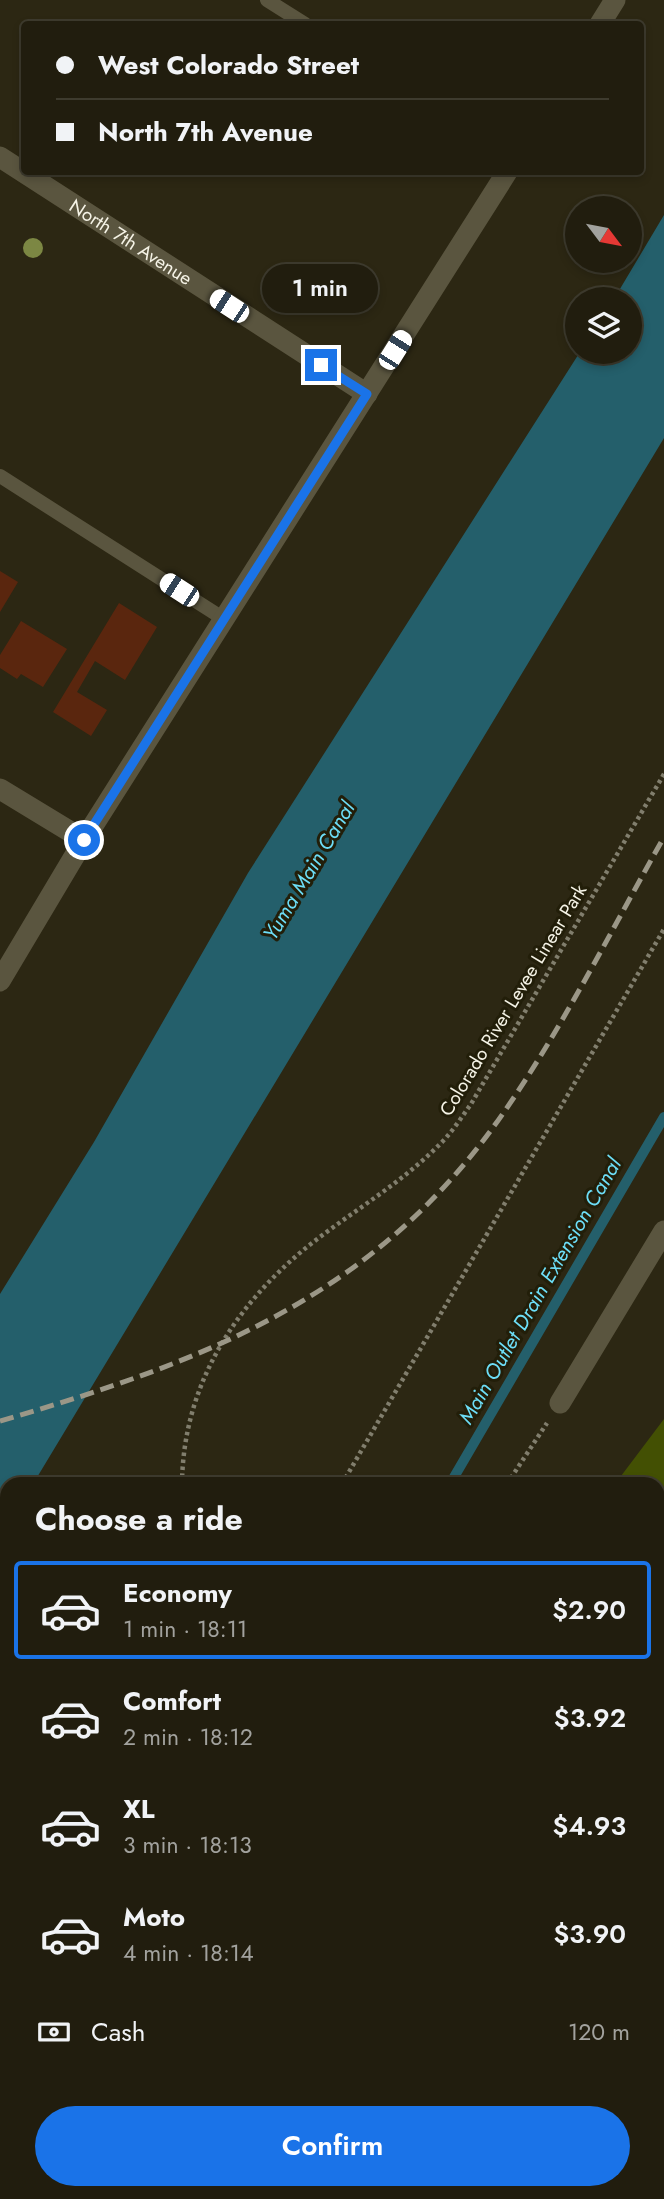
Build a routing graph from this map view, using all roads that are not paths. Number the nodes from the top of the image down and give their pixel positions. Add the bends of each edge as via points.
1 (267, 0) edge
2 (615, 0) edge
3 (300, 21) edge
4 (602, 21) edge
5 (0, 157) edge
6 (21, 171) edge
7 (28, 175) edge
8 (505, 175) edge
9 (367, 394) junction
10 (0, 476) edge
11 (224, 619) junction
12 (0, 789) edge
13 (84, 840) junction
14 (0, 981) edge
15 (664, 1231) edge
16 (560, 1403) road end

1 - 3 lane
2 - 4 street
5 - 6 street, North 7th Avenue
7 - 9 street, North 7th Avenue
8 - 9 street
9 - 11 street
10 - 11 lane
11 - 13 street
12 - 13 street
13 - 14 street
15 - 16 street

